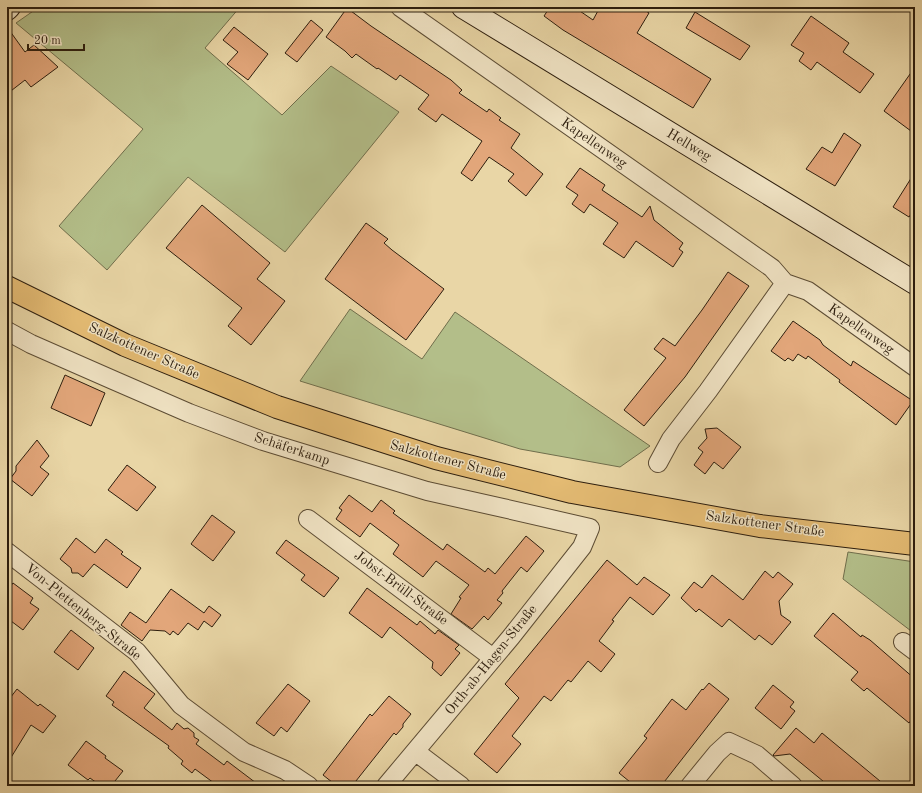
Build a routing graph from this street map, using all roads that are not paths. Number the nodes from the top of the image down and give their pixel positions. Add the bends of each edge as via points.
1 (400, 7) edge
2 (464, 7) edge
3 (785, 283) junction
4 (915, 283) edge
5 (7, 287) edge
6 (7, 331) edge
7 (915, 367) edge
8 (658, 463) dead end
9 (308, 518) dead end
10 (590, 528) joint
11 (915, 544) edge
12 (7, 552) edge
13 (493, 658) junction
14 (416, 752) junction
15 (309, 786) edge
16 (386, 786) edge
17 (461, 786) edge
18 (690, 786) edge
19 (793, 786) edge

1 - 3 street, Kapellenweg via 772,268
2 - 4 main road, Hellweg
3 - 7 street, Kapellenweg via 808,291
3 - 8 street via 671,439
5 - 11 main road, Salzkottener Straße via 125,345 277,408 436,458 572,492 760,526
6 - 10 street, Schäferkamp via 189,413 263,440 427,491
9 - 13 street, Jobst-Brüll-Straße
10 - 13 street, Orth-ab-Hagen-Straße via 582,546
12 - 15 street, Von-Plettenberg-Straße via 137,652 181,705 244,752 285,770
13 - 14 street, Orth-ab-Hagen-Straße
14 - 16 street, Orth-ab-Hagen-Straße
14 - 17 street
18 - 19 street via 729,742 757,755

